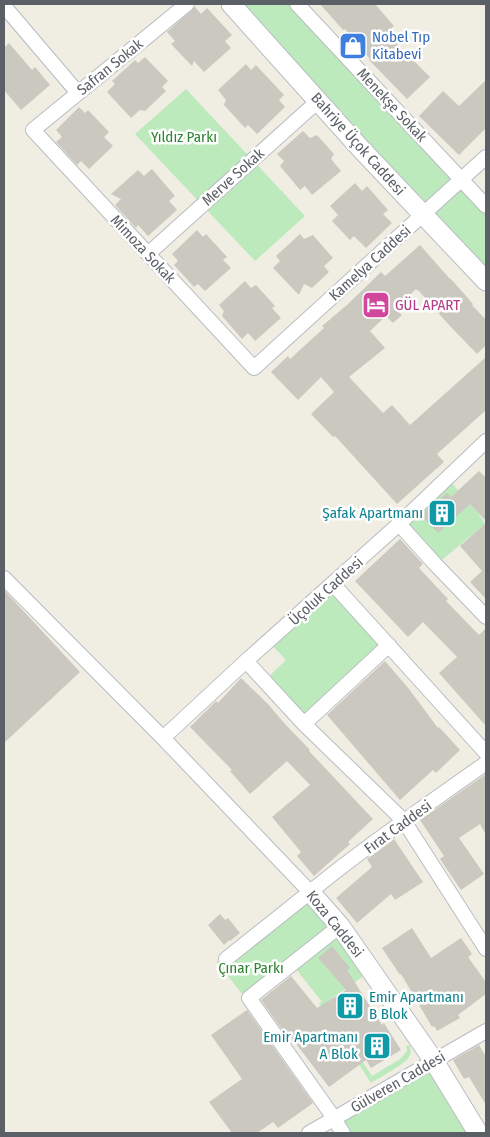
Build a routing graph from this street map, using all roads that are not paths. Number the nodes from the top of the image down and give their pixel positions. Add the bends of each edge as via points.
1 (188, 4) edge
2 (231, 4) edge
3 (297, 4) edge
4 (4, 6) edge
5 (78, 93) junction
6 (318, 101) junction
7 (33, 130) joint
8 (486, 157) edge
9 (462, 180) junction
10 (486, 206) edge
11 (423, 215) junction
12 (148, 254) junction
13 (486, 281) edge
14 (254, 368) joint
15 (483, 450) edge
16 (400, 524) junction
17 (4, 578) edge
18 (333, 584) junction
19 (486, 616) edge
20 (389, 645) junction
21 (246, 661) junction
22 (304, 724) junction
23 (163, 738) junction
24 (486, 753) edge
25 (486, 763) edge
26 (404, 822) junction
27 (310, 892) junction
28 (340, 926) junction
29 (486, 948) edge
30 (226, 959) dead end
31 (486, 1031) edge
32 (434, 1062) junction
33 (334, 1118) junction
34 (309, 1133) edge
35 (343, 1133) edge
36 (478, 1133) edge

1 - 5 street, Safran Sokak
2 - 6 main road, Bahriye Üçok Caddesi
3 - 9 street, Menekşe Sokak
4 - 5 street
5 - 7 street, Safran Sokak
6 - 11 main road, Bahriye Üçok Caddesi
6 - 12 street, Merve Sokak
7 - 12 street, Mimoza Sokak
8 - 9 street, Kamelya Caddesi
9 - 10 street, Menekşe Sokak
9 - 11 street, Kamelya Caddesi
11 - 13 main road, Bahriye Üçok Caddesi
11 - 14 street, Kamelya Caddesi
12 - 14 street, Mimoza Sokak
15 - 16 street, Üçoluk Caddesi
16 - 18 street, Üçoluk Caddesi
16 - 19 street
17 - 23 street, Koza Caddesi
18 - 20 street
18 - 21 street, Üçoluk Caddesi
20 - 22 street
20 - 24 street
21 - 22 street
21 - 23 street, Üçoluk Caddesi
22 - 26 street
23 - 27 street, Koza Caddesi
25 - 26 street, Fırat Caddesi
26 - 27 street, Fırat Caddesi
26 - 29 street
27 - 28 main road, Koza Caddesi
27 - 30 street, Fırat Caddesi
28 - 32 main road, Koza Caddesi
28 - 33 street via 249,998
31 - 32 street, Gülveren Caddesi
32 - 33 street, Gülveren Caddesi
32 - 36 main road, Koza Caddesi
33 - 34 street, Gülveren Caddesi
33 - 35 street

